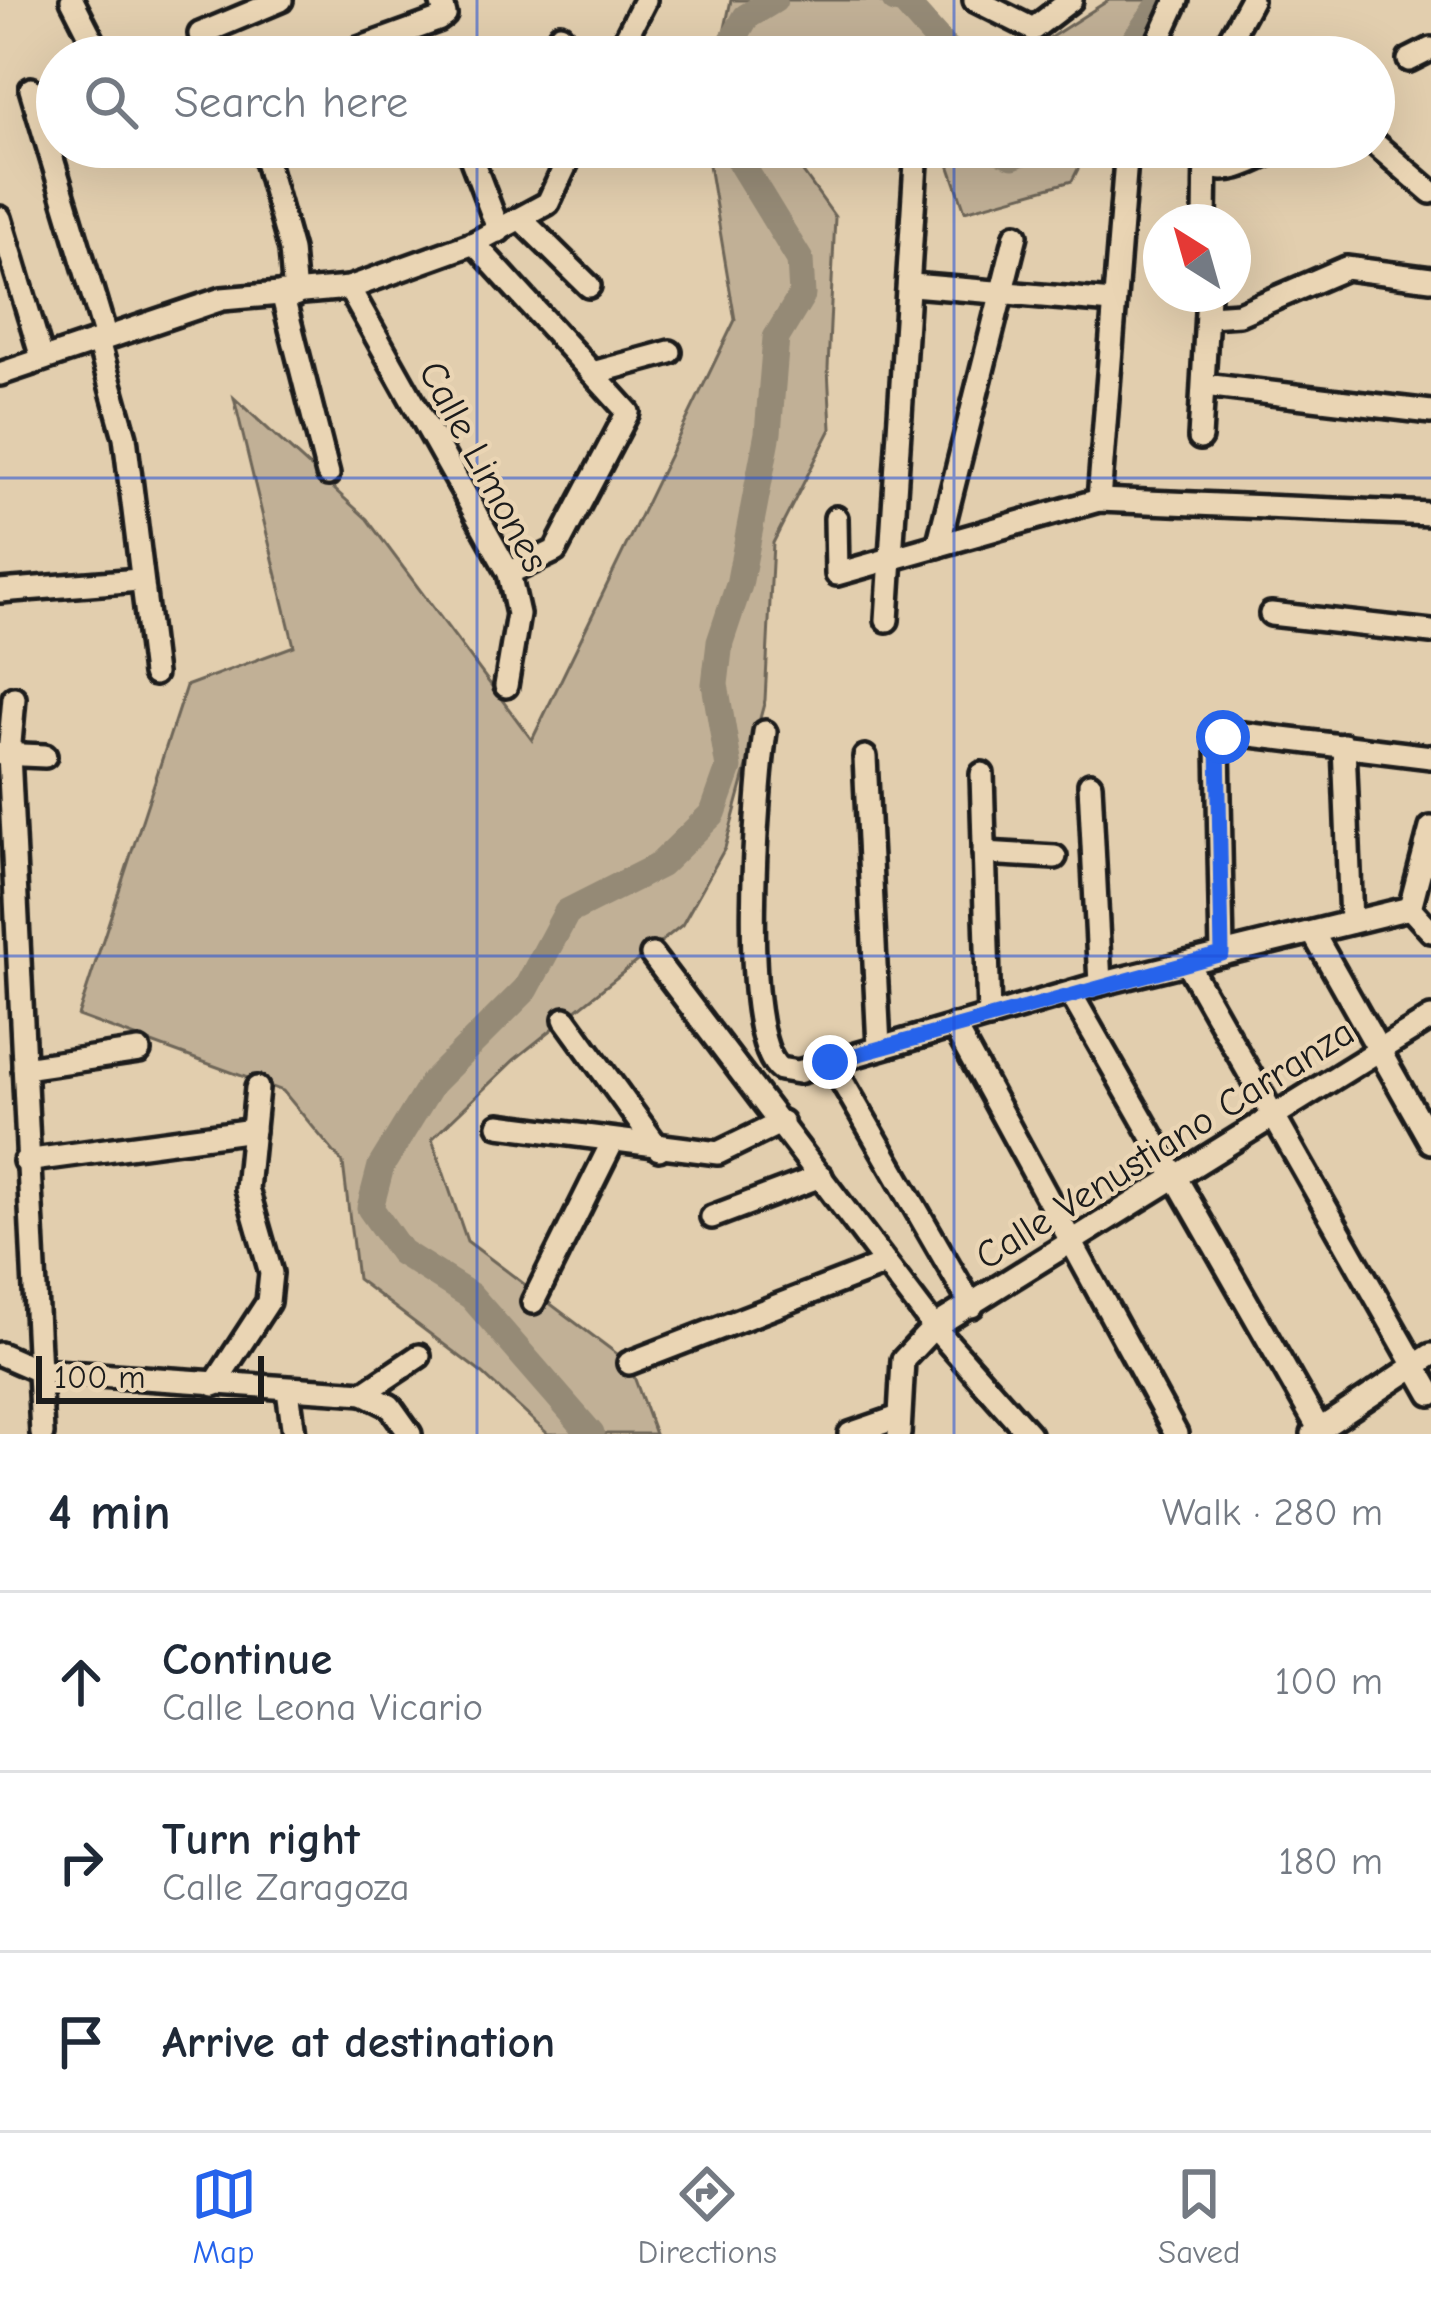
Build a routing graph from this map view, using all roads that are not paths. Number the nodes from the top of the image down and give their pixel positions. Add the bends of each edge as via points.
1 (72, 0) edge
2 (281, 0) edge
3 (441, 0) edge
4 (645, 0) edge
5 (975, 0) edge
6 (1071, 0) edge
7 (1178, 0) edge
8 (1252, 0) edge
9 (90, 36) edge
10 (201, 36) edge
11 (394, 36) edge
12 (627, 36) edge
13 (1161, 36) edge
14 (1232, 36) edge
15 (1431, 49) edge
16 (1409, 60) dead end
17 (31, 88) dead end
18 (36, 106) edge
19 (1395, 161) edge
20 (54, 168) edge
21 (267, 168) edge
22 (475, 168) edge
23 (566, 168) edge
24 (916, 168) edge
25 (1125, 168) edge
26 (1206, 168) edge
27 (1431, 192) edge
28 (1205, 204) edge
29 (0, 218) edge
30 (523, 221) junction
31 (499, 232) junction
32 (1016, 236) dead end
33 (474, 243) junction
34 (1431, 279) edge
35 (912, 285) junction
36 (589, 286) dead end
37 (349, 288) junction
38 (1000, 292) junction
39 (288, 294) junction
40 (1113, 302) junction
41 (1251, 309) edge
42 (1209, 312) edge
43 (102, 339) junction
44 (670, 352) dead end
45 (42, 358) junction
46 (593, 373) junction
47 (0, 374) edge
48 (1204, 385) junction
49 (1431, 412) edge
50 (1200, 437) dead end
51 (328, 474) dead end
52 (1100, 500) junction
53 (1431, 514) edge
54 (836, 518) dead end
55 (938, 546) junction
56 (893, 559) junction
57 (509, 573) junction
58 (140, 580) junction
59 (0, 591) edge
60 (1270, 614) dead end
61 (886, 620) dead end
62 (1431, 632) edge
63 (154, 674) dead end
64 (506, 686) dead end
65 (14, 698) dead end
66 (765, 731) dead end
67 (1344, 745) junction
68 (5, 754) edge
69 (45, 756) dead end
70 (1431, 757) edge
71 (866, 758) dead end
72 (982, 774) dead end
73 (1090, 784) dead end
74 (1431, 828) edge
75 (984, 853) junction
76 (1055, 857) dead end
77 (1410, 908) junction
78 (1352, 922) junction
79 (1431, 931) edge
80 (1313, 932) junction
81 (1222, 954) junction
82 (652, 955) dead end
83 (1186, 963) junction
84 (1100, 984) junction
85 (1071, 994) junction
86 (989, 1017) junction
87 (565, 1018) dead end
88 (1431, 1018) edge
89 (954, 1026) junction
90 (879, 1048) junction
91 (1378, 1050) junction
92 (139, 1052) dead end
93 (830, 1062) junction
94 (24, 1068) junction
95 (257, 1088) dead end
96 (1275, 1116) junction
97 (782, 1122) junction
98 (499, 1125) dead end
99 (253, 1130) junction
100 (1431, 1142) edge
101 (612, 1143) junction
102 (659, 1149) junction
103 (25, 1161) junction
104 (821, 1176) junction
105 (1175, 1179) junction
106 (712, 1217) dead end
107 (1075, 1243) junction
108 (885, 1264) junction
109 (533, 1302) dead end
110 (953, 1316) junction
111 (0, 1354) edge
112 (419, 1356) dead end
113 (1423, 1360) edge
114 (629, 1363) dead end
115 (39, 1371) junction
116 (214, 1385) junction
117 (288, 1390) junction
118 (364, 1394) junction
119 (1431, 1394) edge
120 (899, 1425) edge
121 (1318, 1432) edge
122 (42, 1434) edge
123 (294, 1434) edge
124 (410, 1434) edge
125 (850, 1434) edge
126 (1029, 1434) edge
127 (1175, 1434) edge

1 - 9 street
2 - 10 street
3 - 11 street via 445,15
4 - 12 street
5 - 6 street via 1033,29
7 - 13 street
8 - 14 street
15 - 16 street
17 - 18 street
19 - 27 street
20 - 43 street
21 - 39 street via 291,250
22 - 31 street
23 - 30 street via 548,202
24 - 35 street
25 - 40 street
26 - 28 street
29 - 45 street
30 - 31 street
30 - 36 street
31 - 33 street
32 - 38 street
33 - 37 street
33 - 46 street
34 - 41 street via 1346,268
35 - 38 street
35 - 56 street
37 - 39 street
37 - 57 street, Calle Limones
38 - 40 street
38 - 55 street
39 - 43 street via 222,299
39 - 51 street
40 - 52 street
42 - 48 street
43 - 45 street
43 - 58 street via 125,437
44 - 46 street
45 - 47 street
46 - 57 street via 628,412 555,551
48 - 49 street
48 - 50 street
52 - 53 street
52 - 55 street
54 - 56 street via 837,574
55 - 56 street
56 - 61 street
57 - 64 street, Calle Limones via 518,614
58 - 59 street
58 - 63 street
60 - 62 street
65 - 68 street
66 - 93 street via 753,820 758,1033 773,1064 798,1072
67 - 70 street
67 - 78 street
67 - 81 street via 1243,734 1218,745
68 - 69 street
68 - 94 street
71 - 90 street
72 - 75 street
73 - 84 street
74 - 77 street
75 - 76 street
75 - 86 street
77 - 78 street
77 - 79 street
78 - 80 street
80 - 81 street
80 - 91 street
81 - 83 street
82 - 97 street
83 - 84 street
83 - 96 street
84 - 85 street
85 - 86 street
85 - 105 street
86 - 89 street
87 - 102 street
88 - 91 street, Calle Venustiano Carranza
89 - 90 street
89 - 107 street
90 - 93 street
91 - 96 street, Calle Venustiano Carranza
91 - 100 street
92 - 94 street
93 - 110 street
94 - 103 street
95 - 99 street
96 - 105 street, Calle Venustiano Carranza
96 - 113 street
97 - 102 street via 718,1153
97 - 104 street
98 - 101 street
99 - 103 street
99 - 116 street via 247,1189 272,1273 268,1302
101 - 102 street
101 - 109 street
103 - 115 street
104 - 106 street
104 - 108 street
105 - 107 street, Calle Venustiano Carranza
105 - 121 street
107 - 110 street, Calle Venustiano Carranza
107 - 127 street
108 - 110 street
108 - 114 street
110 - 120 street via 903,1360
110 - 126 street
111 - 115 street
112 - 118 street
113 - 119 street
113 - 121 street
115 - 116 street
115 - 122 street
116 - 117 street
117 - 118 street
117 - 123 street
118 - 124 street via 389,1406
120 - 125 street

